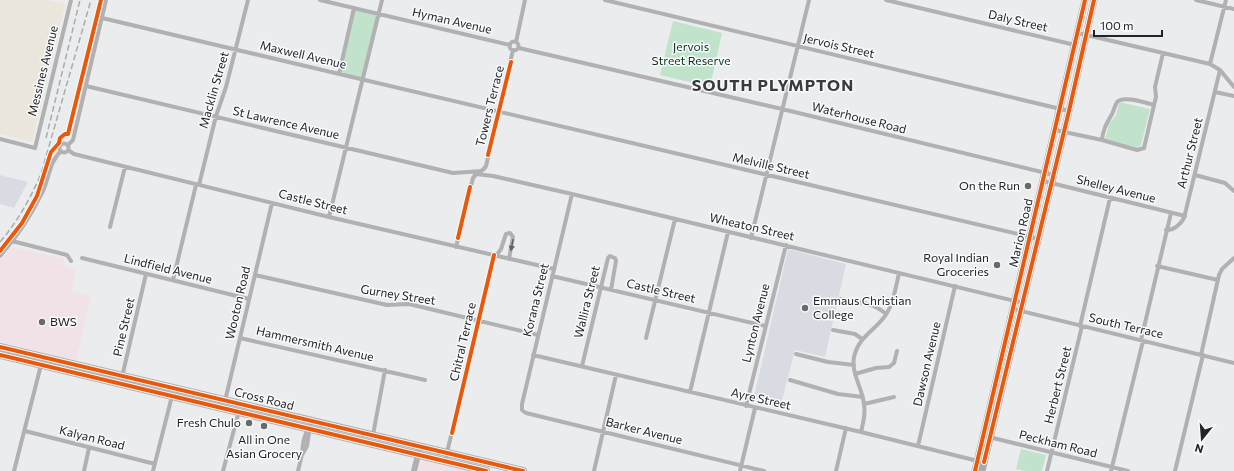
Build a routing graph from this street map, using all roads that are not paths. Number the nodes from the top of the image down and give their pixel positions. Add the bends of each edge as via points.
1 (71, 0) edge
2 (106, 0) edge
3 (248, 0) edge
4 (320, 0) edge
5 (382, 0) edge
6 (526, 0) edge
7 (605, 0) edge
8 (809, 0) edge
9 (886, 0) edge
10 (1085, 0) edge
11 (1094, 0) edge
12 (1196, 0) edge
13 (1226, 0) edge
14 (1224, 7) junction
15 (354, 8) junction
16 (1234, 9) edge
17 (378, 14) junction
18 (102, 18) junction
19 (1078, 33) junction
20 (1086, 35) junction
21 (516, 42) junction
22 (510, 45) junction
23 (1075, 45) junction
24 (797, 46) junction
25 (518, 48) junction
26 (236, 50) junction
27 (513, 50) junction
28 (1163, 53) junction
29 (1210, 64) junction
30 (1220, 70) junction
31 (339, 74) junction
32 (362, 80) junction
33 (86, 86) junction
34 (1234, 87) edge
35 (1215, 92) junction
36 (1234, 96) edge
37 (1154, 105) junction
38 (1060, 108) junction
39 (782, 109) junction
40 (499, 111) junction
41 (1069, 111) junction
42 (216, 116) junction
43 (1055, 130) junction
44 (1064, 132) junction
45 (0, 139) edge
46 (1102, 140) junction
47 (68, 145) junction
48 (346, 147) junction
49 (68, 150) junction
50 (61, 151) junction
51 (125, 167) junction
52 (482, 171) junction
53 (476, 174) junction
54 (766, 175) junction
55 (1054, 175) junction
56 (1195, 175) junction
57 (1044, 177) junction
58 (1052, 183) junction
59 (198, 185) junction
60 (1234, 191) edge
61 (572, 194) junction
62 (1110, 198) junction
63 (272, 203) junction
64 (1170, 213) junction
65 (1185, 216) junction
66 (329, 217) junction
67 (674, 219) junction
68 (110, 227) dead end
69 (1166, 230) junction
70 (728, 232) junction
71 (1030, 237) junction
72 (751, 238) junction
73 (1039, 239) junction
74 (12, 241) junction
75 (786, 245) junction
76 (456, 247) junction
77 (495, 255) junction
78 (0, 256) edge
79 (82, 258) dead end
80 (1234, 258) edge
81 (509, 259) junction
82 (71, 261) dead end
83 (1158, 266) junction
84 (554, 269) junction
85 (899, 273) junction
86 (146, 274) junction
87 (254, 275) junction
88 (552, 276) junction
89 (173, 280) junction
90 (1218, 280) junction
91 (955, 286) junction
92 (601, 287) junction
93 (610, 290) junction
94 (249, 299) junction
95 (840, 299) dead end
96 (655, 300) junction
97 (1015, 301) junction
98 (1023, 303) junction
99 (1013, 309) junction
100 (1021, 311) junction
101 (710, 313) junction
102 (886, 314) junction
103 (479, 321) junction
104 (765, 326) junction
105 (1081, 326) junction
106 (833, 330) dead end
107 (538, 335) junction
108 (240, 338) junction
109 (646, 338) dead end
110 (862, 339) junction
111 (1142, 340) junction
112 (0, 347) edge
113 (897, 351) dead end
114 (796, 354) dead end
115 (0, 355) edge
116 (533, 355) junction
117 (1202, 355) junction
118 (43, 356) junction
119 (1234, 363) edge
120 (41, 365) junction
121 (854, 365) junction
122 (582, 366) junction
123 (385, 370) junction
124 (616, 374) junction
125 (856, 374) junction
126 (122, 375) junction
127 (425, 380) dead end
128 (790, 380) dead end
129 (121, 384) junction
130 (174, 392) junction
131 (690, 392) junction
132 (863, 397) junction
133 (894, 397) dead end
134 (224, 404) junction
135 (864, 404) junction
136 (746, 406) junction
137 (240, 408) junction
138 (754, 408) junction
139 (522, 410) joint
140 (310, 424) junction
141 (846, 428) junction
142 (25, 431) junction
143 (603, 431) junction
144 (861, 432) junction
145 (373, 435) junction
146 (987, 436) junction
147 (918, 446) junction
148 (89, 448) junction
149 (419, 450) junction
150 (1051, 452) junction
151 (446, 457) junction
152 (981, 461) junction
153 (155, 464) junction
154 (741, 466) junction
155 (1112, 469) edge
156 (14, 471) edge
157 (84, 471) edge
158 (153, 471) edge
159 (224, 471) edge
160 (298, 471) edge
161 (414, 471) edge
162 (486, 471) edge
163 (523, 471) edge
164 (594, 471) edge
165 (740, 471) edge
166 (764, 471) edge
167 (836, 471) edge
168 (975, 471) edge
169 (982, 471) edge
170 (1047, 471) edge
171 (1128, 471) edge
172 (1175, 471) edge

1 - 45 street, Messines Avenue via 35,148
2 - 18 street
3 - 26 street, Macklin Street
4 - 15 street, Hyman Avenue
5 - 17 street
6 - 21 street
7 - 24 street, Jervois Street
8 - 24 street
9 - 23 street, Daly Street
10 - 19 main road, Marion Road
11 - 20 main road, Marion Road
12 - 14 street
13 - 14 street
14 - 16 street
14 - 29 street
15 - 17 street, Hyman Avenue
15 - 31 street
17 - 22 street, Hyman Avenue
17 - 32 street
18 - 26 street, Maxwell Avenue
18 - 33 street
19 - 20 street
19 - 23 main road, Marion Road
20 - 28 street
20 - 41 main road, Marion Road
21 - 22 street
21 - 25 street
22 - 27 street
23 - 38 main road, Marion Road
24 - 38 street, Jervois Street
24 - 39 street
25 - 27 street
25 - 39 street, Waterhouse Road
26 - 31 street, Maxwell Avenue
26 - 42 street, Macklin Street
27 - 40 street, Towers Terrace
28 - 29 street
28 - 37 street via 1155,87
29 - 30 street
30 - 34 street
30 - 35 street, Arthur Street
31 - 32 street, Maxwell Avenue
32 - 40 street, Maxwell Avenue
32 - 48 street
33 - 42 street, St Lawrence Avenue
33 - 47 street via 73,140
35 - 36 street
35 - 56 street, Arthur Street
37 - 46 street via 1121,99 1106,122
37 - 46 street via 1144,148 1137,150
38 - 41 street, Jervois Street
38 - 43 main road, Marion Road
39 - 54 street
39 - 57 street, Waterhouse Road
40 - 52 street, Towers Terrace via 486,166
40 - 54 street, Melville Street
41 - 44 main road, Marion Road
42 - 48 street, St Lawrence Avenue
42 - 59 street, Macklin Street
43 - 44 street
43 - 57 main road, Marion Road
44 - 46 street
44 - 55 main road, Marion Road
47 - 49 street
47 - 50 street via 61,144
48 - 52 street, St Lawrence Avenue via 453,173
48 - 66 street
49 - 50 street
49 - 51 street, Castle Street via 74,154
50 - 74 street via 54,160 42,193 25,224
51 - 59 street, Castle Street
51 - 68 street
52 - 53 street
53 - 61 street, Wheaton Street
53 - 76 street via 470,187
54 - 71 street, Melville Street
54 - 72 street
55 - 57 street, Waterhouse Road
55 - 58 main road, Marion Road
56 - 60 street via 1226,183
56 - 65 street, Arthur Street
57 - 58 street, Shelley Avenue
57 - 71 main road, Marion Road
58 - 62 street, Shelley Avenue
58 - 73 main road, Marion Road
59 - 63 street, Castle Street
59 - 89 street, Macklin Street
61 - 67 street, Wheaton Street
61 - 84 street, Korana Street
62 - 64 street, Shelley Avenue
62 - 105 street, Herbert Street
63 - 66 street, Castle Street
63 - 87 street, Wooton Road
64 - 65 street, Shelley Avenue
64 - 69 street
65 - 69 street via 1174,229
66 - 76 street, Castle Street
67 - 70 street, Wheaton Street
67 - 96 street
69 - 83 street
70 - 72 street, Wheaton Street
70 - 101 street
71 - 73 street, Melville Street
71 - 97 main road, Marion Road
72 - 75 street, Wheaton Street
73 - 98 main road, Marion Road
74 - 78 street
74 - 82 street via 67,255
75 - 85 street, Wheaton Street
75 - 104 street, Lynton Avenue
76 - 77 street, Castle Street
77 - 81 street, Castle Street
77 -> 81 street, Chitral Terrace via 501,249 506,234 510,233 513,237
77 - 103 street, Chitral Terrace
79 - 86 street, Lindfield Avenue
80 - 90 street via 1222,268
81 - 84 street, Castle Street
83 - 90 street
83 - 111 street
84 - 88 street, Korana Street
85 - 91 street, Wheaton Street
85 - 102 street via 893,299
86 - 89 street, Lindfield Avenue
86 - 126 street, Pine Street
87 - 94 street, Wooton Road
87 - 103 street, Gurney Street via 387,305 409,304
88 - 92 street, Castle Street
88 - 107 street, Korana Street
89 - 94 street, Lindfield Avenue
90 - 117 street
91 - 97 street, Wheaton Street
91 - 147 street, Dawson Avenue
92 - 93 street, Castle Street
92 - 93 street, Wallira Street via 610,256 616,261
92 - 122 street, Wallira Street
93 - 96 street, Castle Street
94 - 108 street, Wooton Road
95 - 102 street via 868,303
96 - 101 street, Castle Street
96 - 109 street
97 - 98 street, Wheaton Street
97 - 99 main road, Marion Road
98 - 100 main road, Marion Road
99 - 100 street, South Terrace
99 - 146 main road, Marion Road
100 - 105 street, South Terrace
100 - 146 main road, Marion Road
101 - 104 street, Castle Street
101 - 131 street
102 - 110 street
103 - 107 street, Gurney Street
103 - 151 street, Chitral Terrace
104 - 136 street, Lynton Avenue
105 - 111 street, South Terrace
105 - 150 street, Herbert Street
106 - 110 street via 855,334
107 - 116 street, Korana Street
108 - 123 street, Hammersmith Avenue
108 - 134 street, Wooton Road
110 - 121 street via 857,348
111 - 117 street, South Terrace
111 - 155 street
112 - 118 highway, Cross Road
113 - 125 street via 894,363 889,367
114 - 121 street
115 - 120 highway, Cross Road
116 - 122 street, Ayre Street
116 - 139 street, Korana Street
117 - 119 street, South Terrace
117 - 172 street
118 - 120 street
118 - 126 highway, Cross Road
120 - 129 highway, Cross Road
120 - 142 street
121 - 125 street
122 - 124 street, Ayre Street
123 - 127 street, Hammersmith Avenue
123 - 145 street, Hammersmith Avenue
124 - 131 street, Ayre Street
124 - 143 street
125 - 132 street
126 - 129 street, Pine Street
126 - 130 highway, Cross Road
128 - 132 street via 838,394
129 - 130 highway, Cross Road
130 - 134 highway, Cross Road
130 - 153 street
131 - 136 street, Ayre Street
132 - 135 street
133 - 135 street
134 - 137 highway, Cross Road
135 - 144 street
136 - 138 street, Ayre Street
137 - 140 highway, Cross Road
137 - 159 street
138 - 141 street, Ayre Street
138 - 154 street
139 - 143 street, Barker Avenue
140 - 145 highway, Cross Road
140 - 149 highway, Cross Road
140 - 160 street via 307,446
141 - 144 street, Ayre Street
141 - 167 street
142 - 148 street, Kalyan Road
142 - 156 street
143 - 154 street, Barker Avenue
143 - 164 street
144 - 147 street, Ayre Street
145 - 149 highway, Cross Road
146 - 150 street, Peckham Road
146 - 152 main road, Marion Road
147 - 152 street, Ayre Street
148 - 153 street, Kalyan Road
148 - 157 street
149 - 151 highway, Cross Road
149 - 161 street
150 - 155 street, Peckham Road
150 - 170 street, Herbert Street
151 - 162 highway, Cross Road
151 - 163 highway, Cross Road
152 - 168 main road, Marion Road
152 - 169 main road, Marion Road
153 - 158 street
154 - 165 street
154 - 166 street, Barker Avenue
155 - 171 street, Peckham Road

